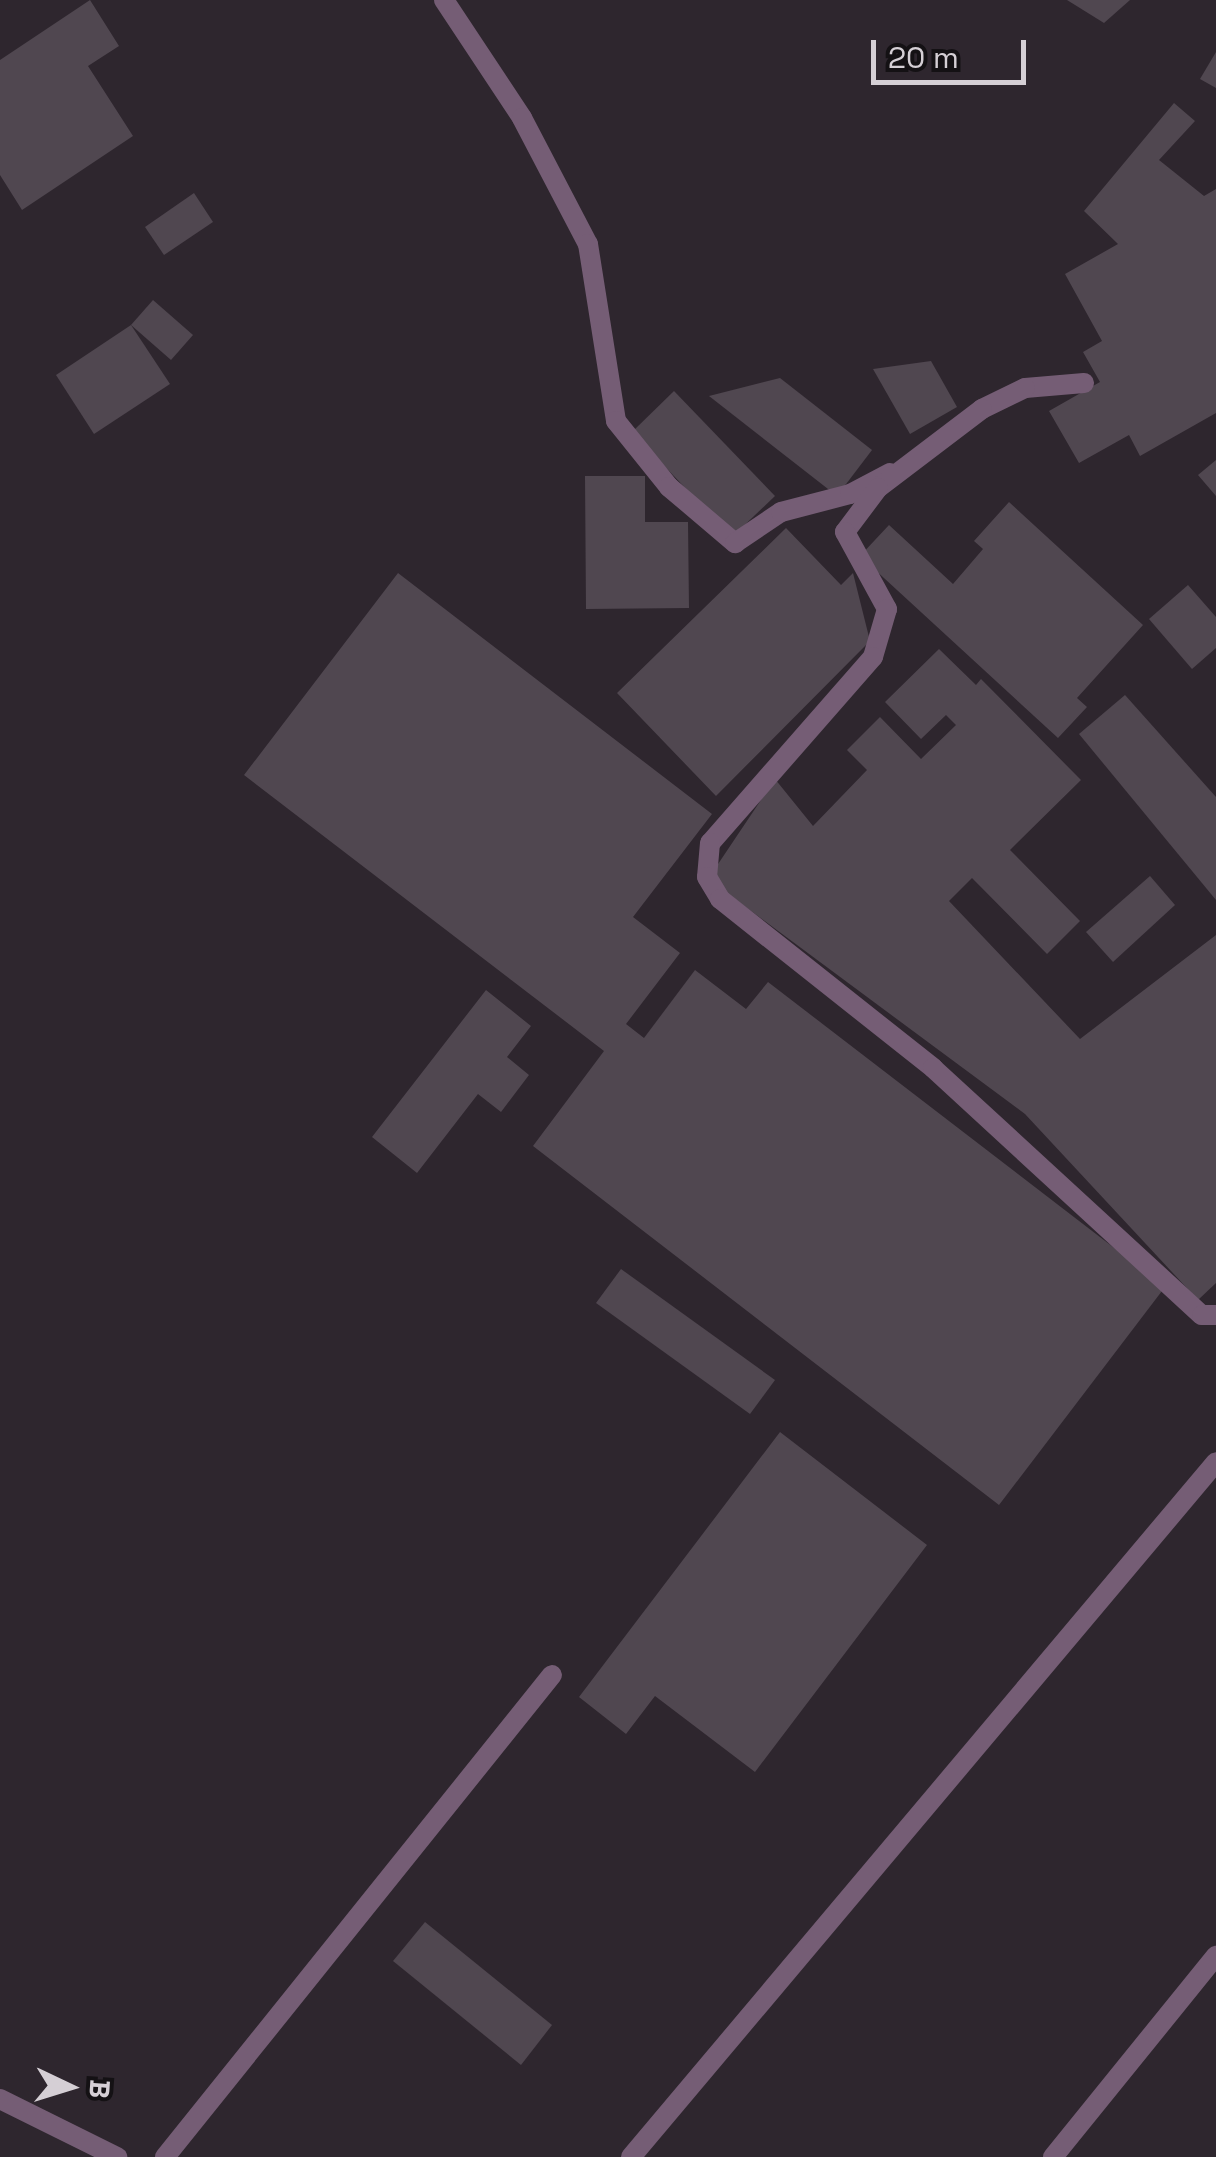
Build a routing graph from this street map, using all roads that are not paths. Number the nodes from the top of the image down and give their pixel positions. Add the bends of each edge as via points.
1 (444, 0) edge
2 (1084, 384) dead end
3 (893, 472) junction
4 (1216, 1314) edge
5 (1216, 1462) edge
6 (552, 1675) dead end
7 (1216, 1956) edge
8 (0, 2099) edge
9 (117, 2157) edge
10 (165, 2157) edge
11 (631, 2157) edge
12 (1054, 2157) edge

1 - 3 street via 522,118 588,244 616,421 670,486 735,543 781,512
2 - 3 street via 1025,388
3 - 4 street via 845,532 887,609 874,657 710,843 707,877 720,899 933,1068 1202,1316
5 - 11 street
6 - 10 street
7 - 12 street
8 - 9 street

